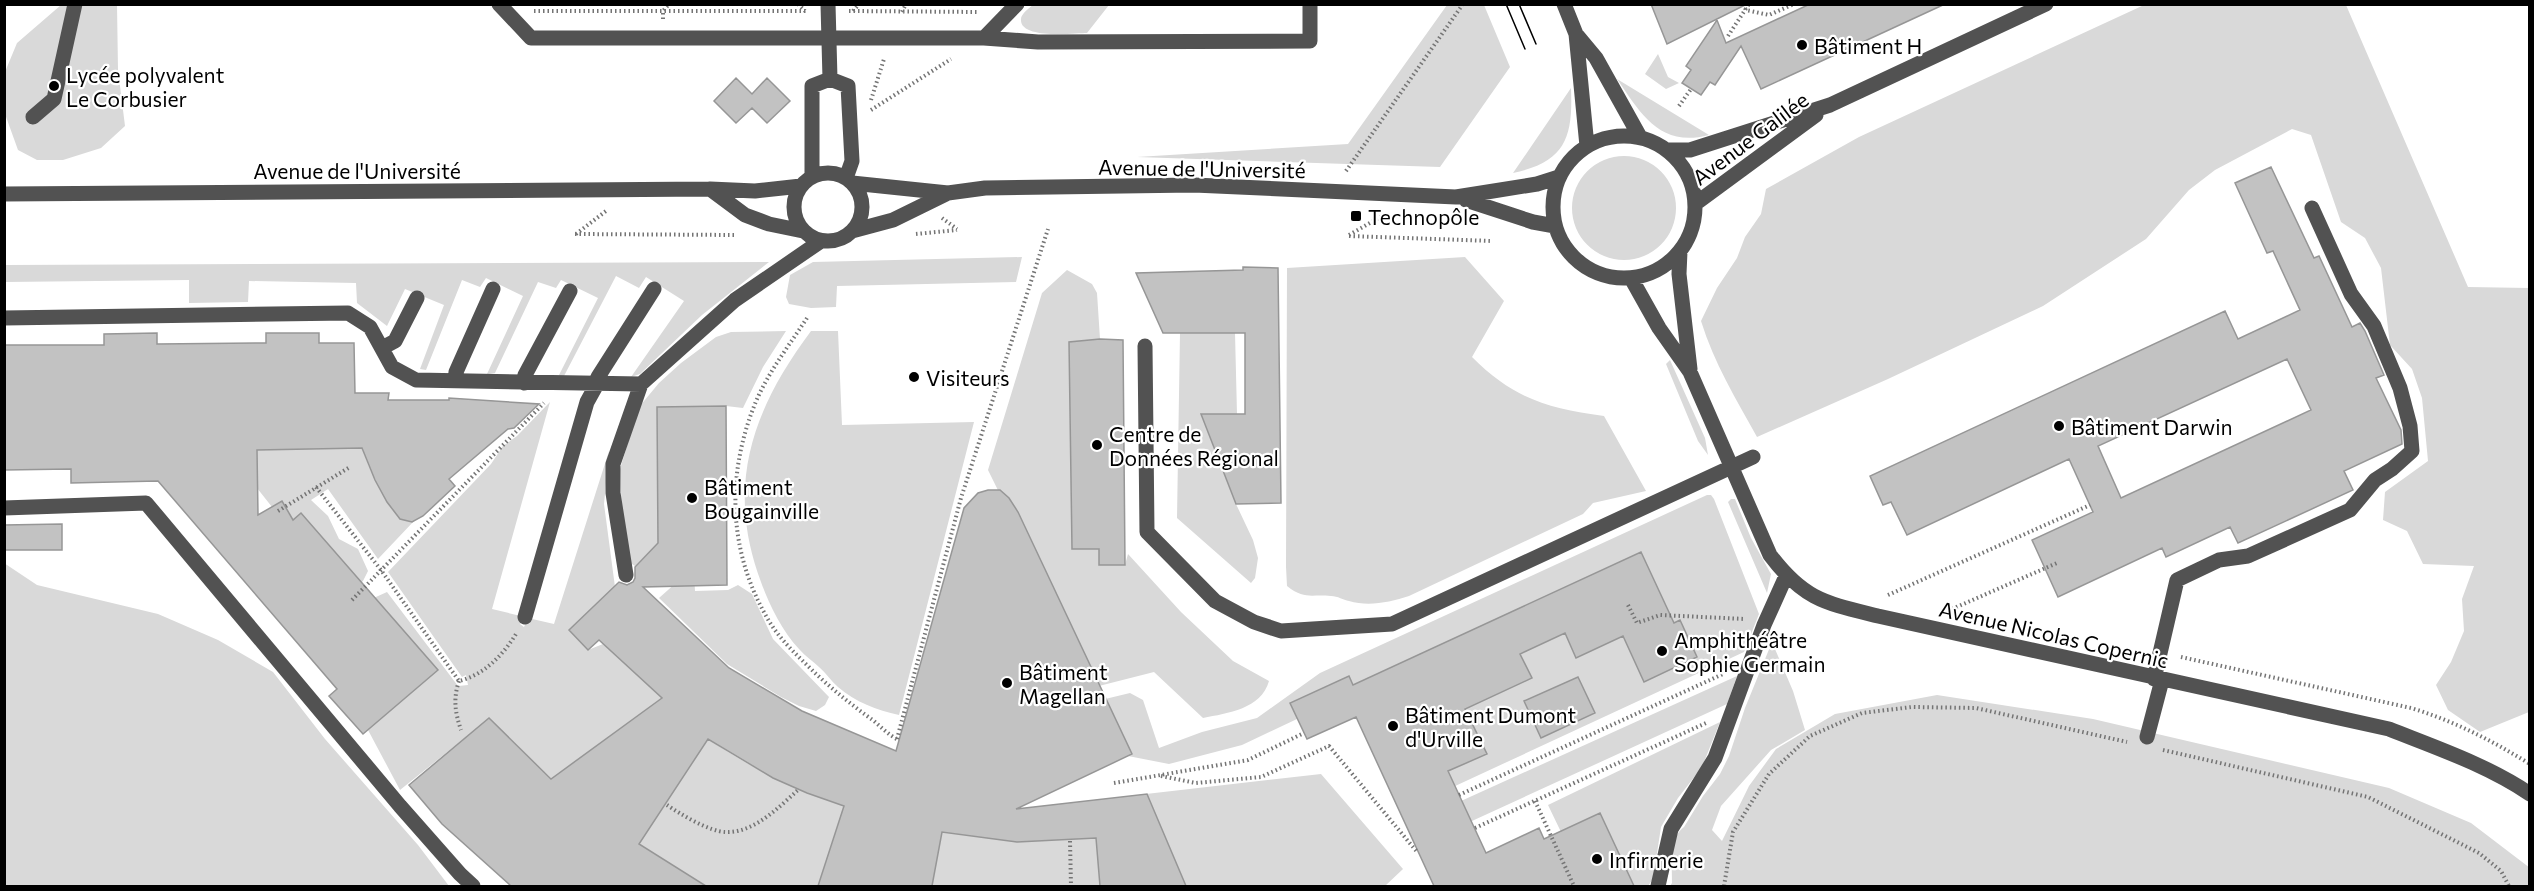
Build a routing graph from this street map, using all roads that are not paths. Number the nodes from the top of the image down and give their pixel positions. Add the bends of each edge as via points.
1 (75, 4) edge
2 (499, 4) edge
3 (1017, 4) edge
4 (1310, 4) edge
5 (1564, 4) edge
6 (2046, 4) edge
7 (828, 8) edge
8 (1576, 34) junction
9 (984, 38) junction
10 (829, 39) junction
11 (830, 79) junction
12 (1830, 105) junction
13 (33, 117) dead end
14 (1640, 137) junction
15 (1587, 146) junction
16 (1667, 150) junction
17 (1559, 177) junction
18 (849, 181) junction
19 (806, 182) junction
20 (710, 189) junction
21 (948, 193) junction
22 (4, 194) edge
23 (1456, 197) junction
24 (1695, 204) junction
25 (2312, 208) dead end
26 (1555, 226) junction
27 (803, 231) junction
28 (852, 231) junction
29 (821, 241) junction
30 (1680, 250) junction
31 (1631, 278) junction
32 (654, 289) dead end
33 (493, 290) dead end
34 (570, 291) dead end
35 (417, 298) dead end
36 (4, 318) edge
37 (1145, 346) dead end
38 (382, 348) junction
39 (1690, 372) junction
40 (455, 381) junction
41 (524, 383) junction
42 (597, 384) junction
43 (641, 384) junction
44 (1753, 457) dead end
45 (1731, 467) junction
46 (4, 508) edge
47 (627, 575) dead end
48 (1786, 576) junction
49 (525, 617) road end
50 (2158, 679) junction
51 (2146, 741) road end
52 (2529, 794) edge
53 (473, 886) edge
54 (1658, 886) edge

1 - 13 street via 54,99
2 - 10 street via 531,38
3 - 9 street
4 - 9 street via 1310,41 1038,42
5 - 8 street
6 - 12 street, Avenue Galilée
7 - 10 street
8 - 14 street via 1596,58
8 - 15 street
9 - 10 street
10 - 11 street
11 - 18 street via 848,87 852,161
11 - 19 street via 812,86
12 - 16 street, Avenue Galilée via 1700,148
12 - 24 street, Avenue Galilée
14 - 15 street via 1604,139
14 - 16 street
15 - 17 street via 1571,159
16 - 24 street via 1687,174
17 - 23 street, Avenue de l'Université
17 - 26 street via 1554,193
18 - 19 street via 824,173
18 - 21 street, Avenue de l'Université
18 - 28 street via 861,202
19 - 20 street, Avenue de l'Université via 755,191
19 - 27 street via 796,195 794,214
20 - 22 street, Avenue de l'Université
20 - 27 street via 745,215
21 - 23 street, Avenue de l'Université via 985,188 1194,185
21 - 28 street, Avenue de l'Université via 893,220
23 - 26 street, Avenue de l'Université
24 - 30 street via 1689,237
25 - 50 street via 2351,294 2374,326 2400,388 2412,451 2375,480 2350,510 2248,556 2219,560 2177,580
26 - 31 street via 1573,257 1590,270 1610,277
27 - 29 street
28 - 29 street via 843,238
29 - 43 street via 735,300
30 - 31 street via 1667,264
30 - 39 street, Avenue Nicolas Copernic
31 - 39 street, Avenue Nicolas Copernic
32 - 42 street
33 - 40 street
34 - 41 street
35 - 38 street via 395,341
36 - 38 street via 348,313 370,327
37 - 45 street via 1147,532 1215,601 1281,631 1392,624
38 - 40 street via 392,368 416,380
39 - 45 street, Avenue Nicolas Copernic
40 - 41 street
41 - 42 street
42 - 43 street
42 - 49 street via 587,402
43 - 47 street via 613,464 613,493
44 - 45 street
45 - 48 street, Avenue Nicolas Copernic via 1770,555
46 - 53 street via 146,503 400,806
48 - 50 street, Avenue Nicolas Copernic via 1804,592 1835,605
48 - 54 street via 1715,758 1671,829
50 - 51 street
50 - 52 street, Avenue Nicolas Copernic via 2389,729 2505,777

